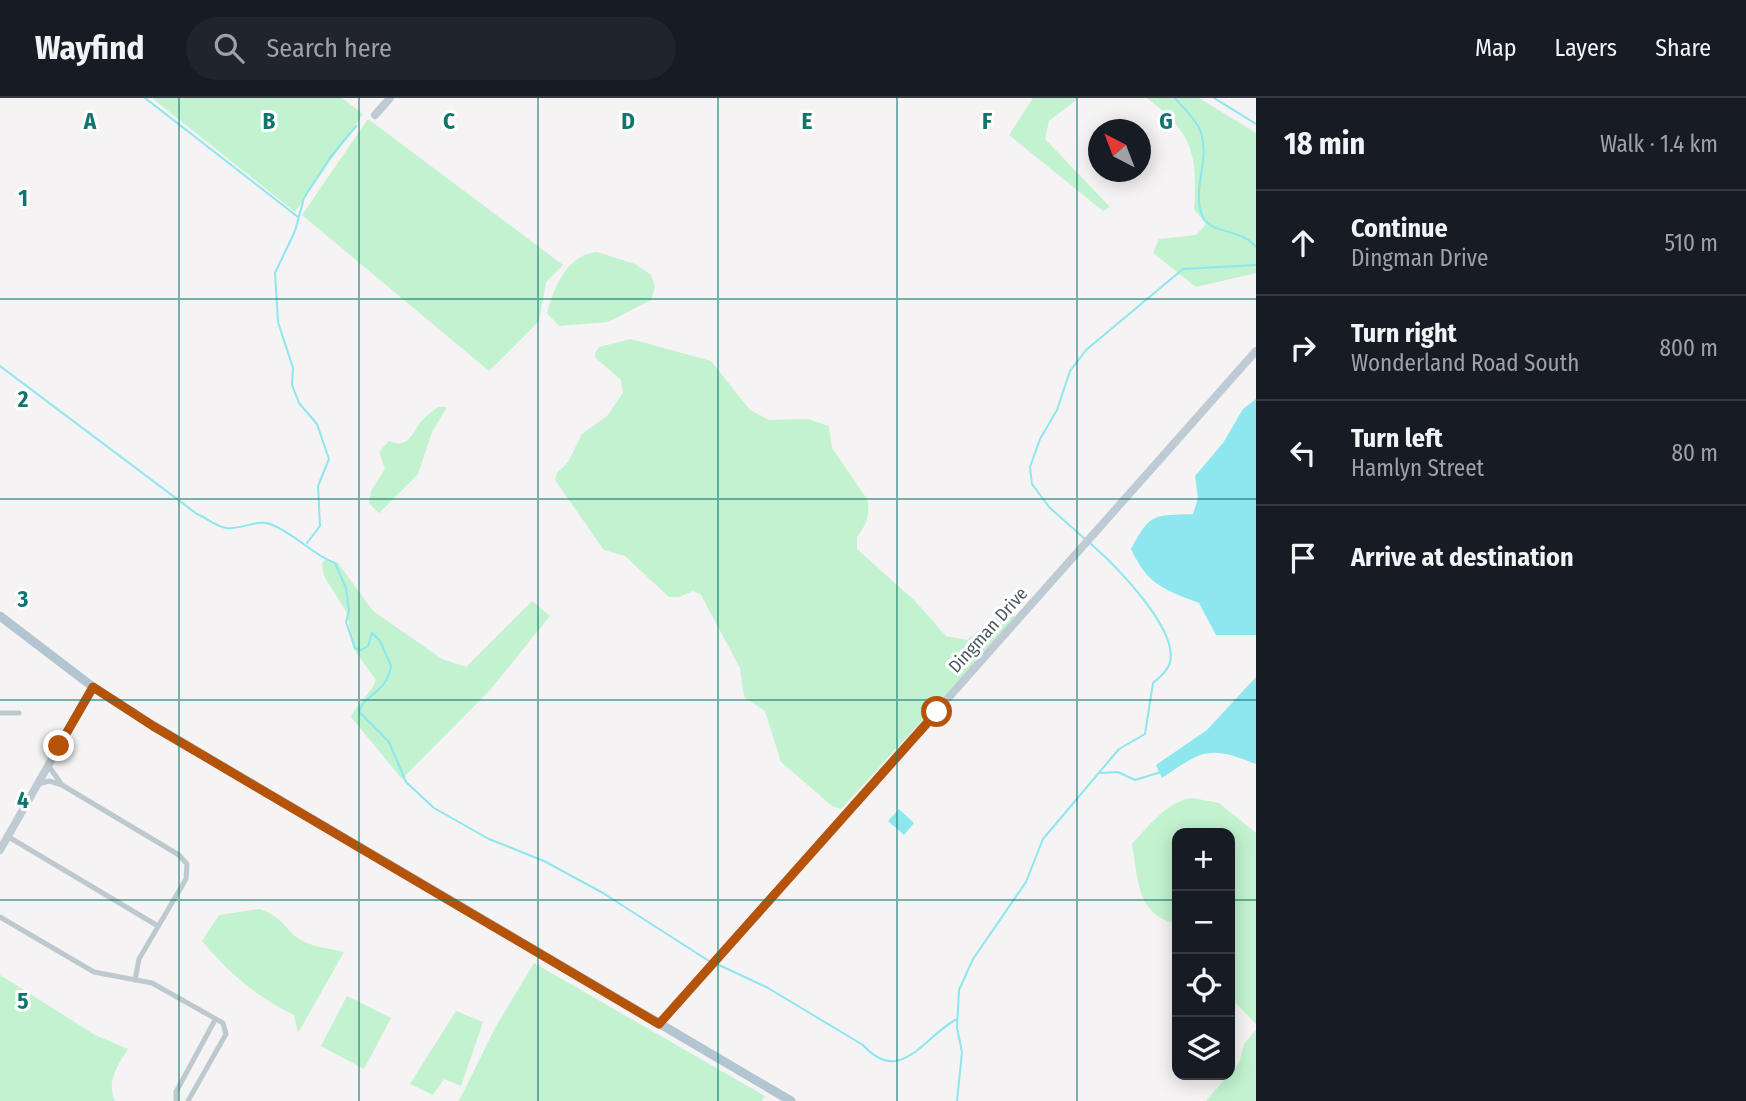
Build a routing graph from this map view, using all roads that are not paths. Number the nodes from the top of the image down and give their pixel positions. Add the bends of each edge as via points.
1 (390, 98) edge
2 (375, 115) dead end
3 (1256, 351) edge
4 (0, 615) edge
5 (93, 687) junction
6 (19, 712) dead end
7 (0, 713) edge
8 (48, 765) junction
9 (37, 785) junction
10 (62, 785) junction
11 (7, 836) junction
12 (0, 850) edge
13 (0, 917) edge
14 (158, 926) junction
15 (135, 980) junction
16 (215, 1020) junction
17 (659, 1024) junction
18 (176, 1101) edge
19 (188, 1101) edge
20 (791, 1101) edge

1 - 2 street
3 - 17 street, Dingman Drive
4 - 5 main road
5 - 8 street
5 - 17 main road
6 - 7 street
8 - 9 street
8 - 10 street
9 - 10 street via 49,781
9 - 11 street
10 - 14 street via 185,859 187,879
11 - 12 street
11 - 14 street
13 - 15 street via 94,972
14 - 15 street via 139,959
15 - 16 street via 159,986
16 - 18 street via 176,1092
16 - 19 street via 225,1025 226,1034
17 - 20 main road

